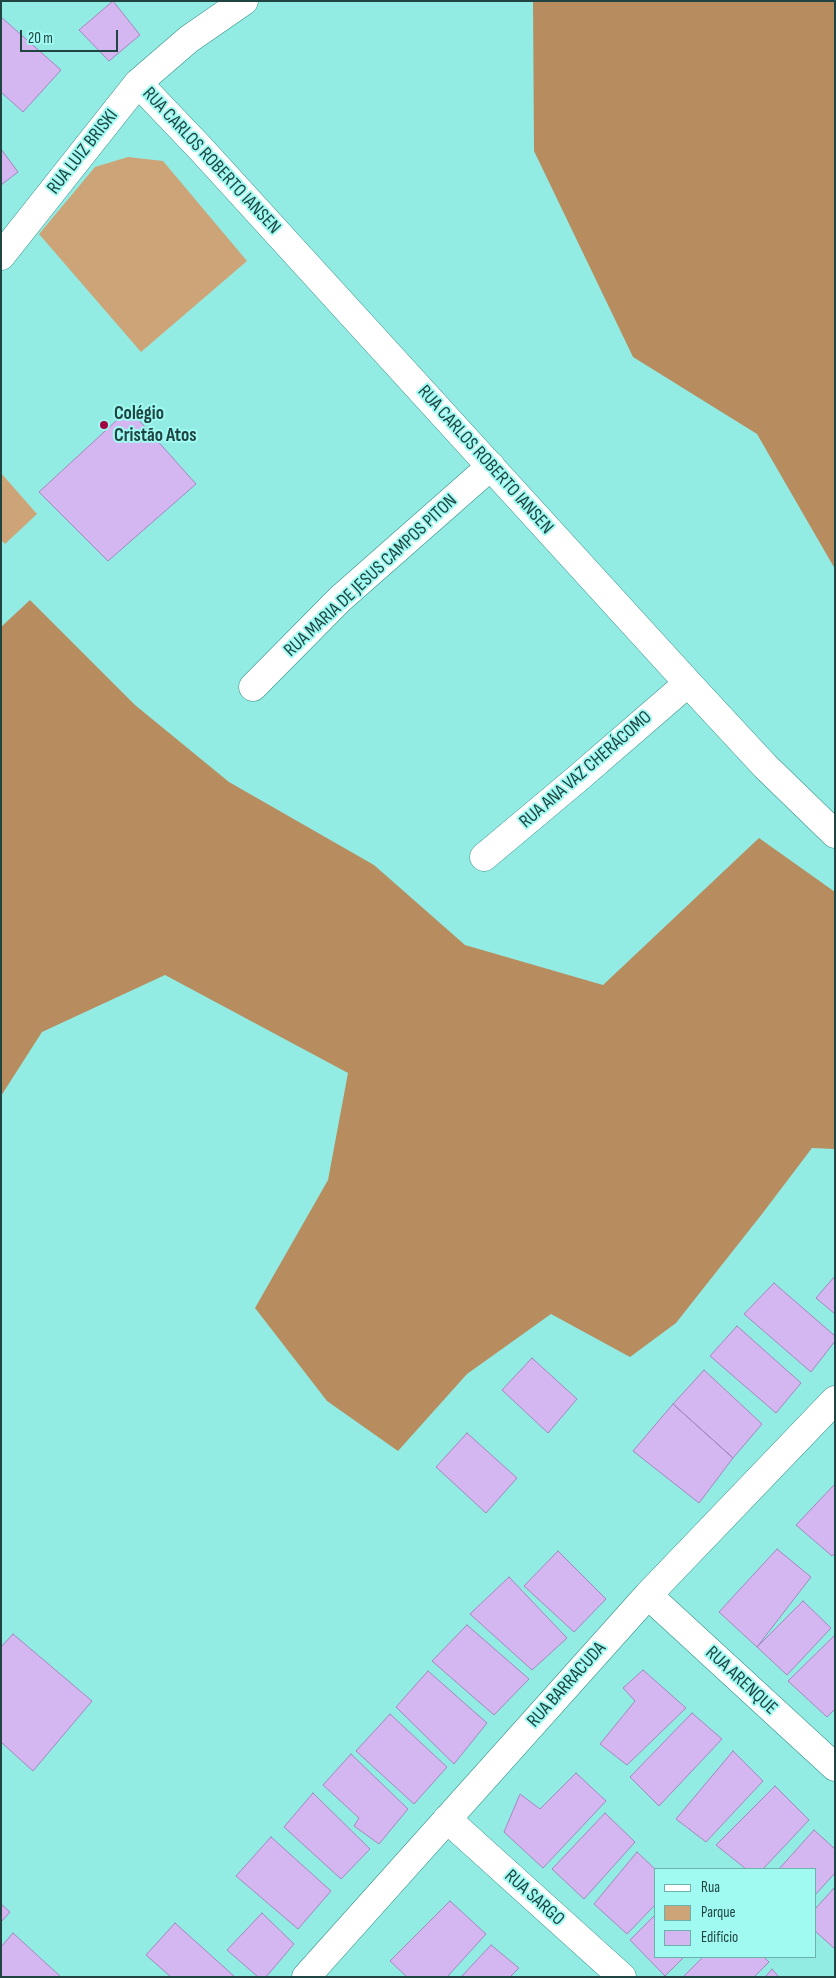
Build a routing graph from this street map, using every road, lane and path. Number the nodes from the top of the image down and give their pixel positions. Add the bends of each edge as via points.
1 (244, 1) edge
2 (138, 83) junction
3 (1, 256) edge
4 (491, 466) junction
5 (688, 683) junction
6 (253, 687) dead end
7 (835, 834) edge
8 (484, 857) dead end
9 (835, 1400) edge
10 (648, 1595) junction
11 (835, 1767) edge
12 (447, 1819) junction
13 (306, 1977) edge
14 (622, 1977) edge

1 - 2 street, RUA LUIZ BRISKI via 189,38
2 - 3 street, RUA LUIZ BRISKI
2 - 4 street, RUA CARLOS ROBERTO IANSEN
4 - 5 street, RUA CARLOS ROBERTO IANSEN
4 - 6 street, RUA MARIA DE JESUS CAMPOS PITON via 340,599
5 - 7 street, RUA CARLOS ROBERTO IANSEN via 765,766
5 - 8 street, RUA ANA VAZ CHERÁCOMO
9 - 10 street, RUA BARRACUDA
10 - 11 street, RUA ARENQUE
10 - 12 street, RUA BARRACUDA
12 - 13 street, RUA BARRACUDA
12 - 14 street, RUA SARGO

